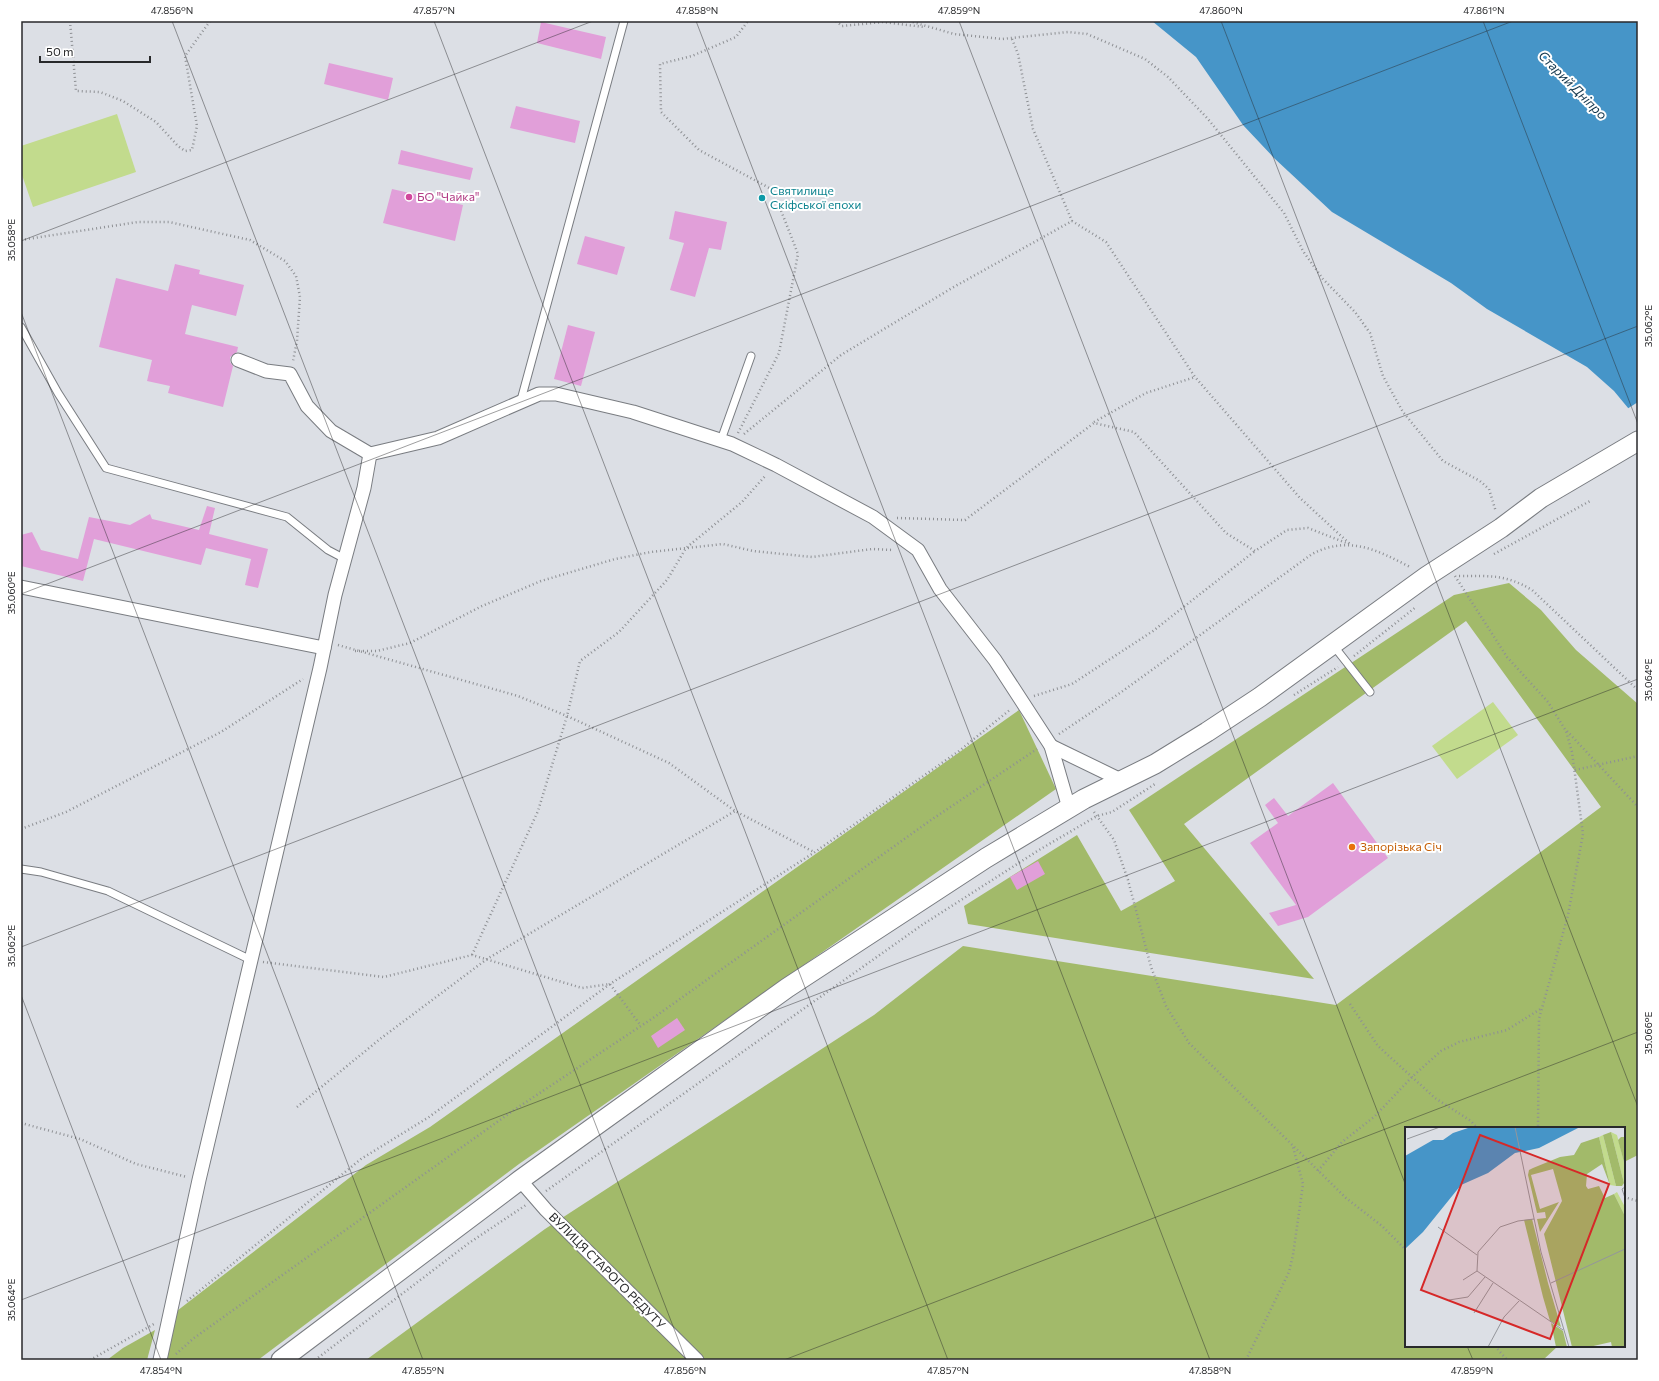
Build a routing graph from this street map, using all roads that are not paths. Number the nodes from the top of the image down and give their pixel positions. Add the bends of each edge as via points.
1 (624, 21) edge
2 (21, 327) edge
3 (751, 356) dead end
4 (238, 360) dead end
5 (521, 400) junction
6 (1638, 441) edge
7 (727, 442) junction
8 (370, 454) junction
9 (345, 559) junction
10 (21, 587) edge
11 (325, 645) junction
12 (1333, 645) junction
13 (1370, 692) dead end
14 (1049, 743) junction
15 (1121, 780) junction
16 (1076, 803) junction
17 (21, 869) edge
18 (251, 960) junction
19 (520, 1180) junction
20 (160, 1360) edge
21 (281, 1360) edge
22 (697, 1360) edge

1 - 5 lane
2 - 9 lane via 58,393 106,468 288,517 328,550
3 - 7 lane
4 - 8 street via 266,371 290,374 307,406 331,431
5 - 7 street via 539,394 556,394 633,412
5 - 8 street via 438,438
6 - 12 main road via 1541,498 1501,528 1427,576
7 - 14 street via 873,517 918,550 940,589 995,660
8 - 9 street via 364,488
9 - 11 street
10 - 11 street
11 - 18 street
12 - 13 lane
12 - 15 main road via 1207,732 1155,764
14 - 15 street
14 - 16 street
15 - 16 main road
16 - 19 main road via 986,858 787,988
17 - 18 lane via 108,891
18 - 20 street
19 - 21 main road
19 - 22 street, ВУЛИЦЯ СТАРОГО РЕДУТУ

